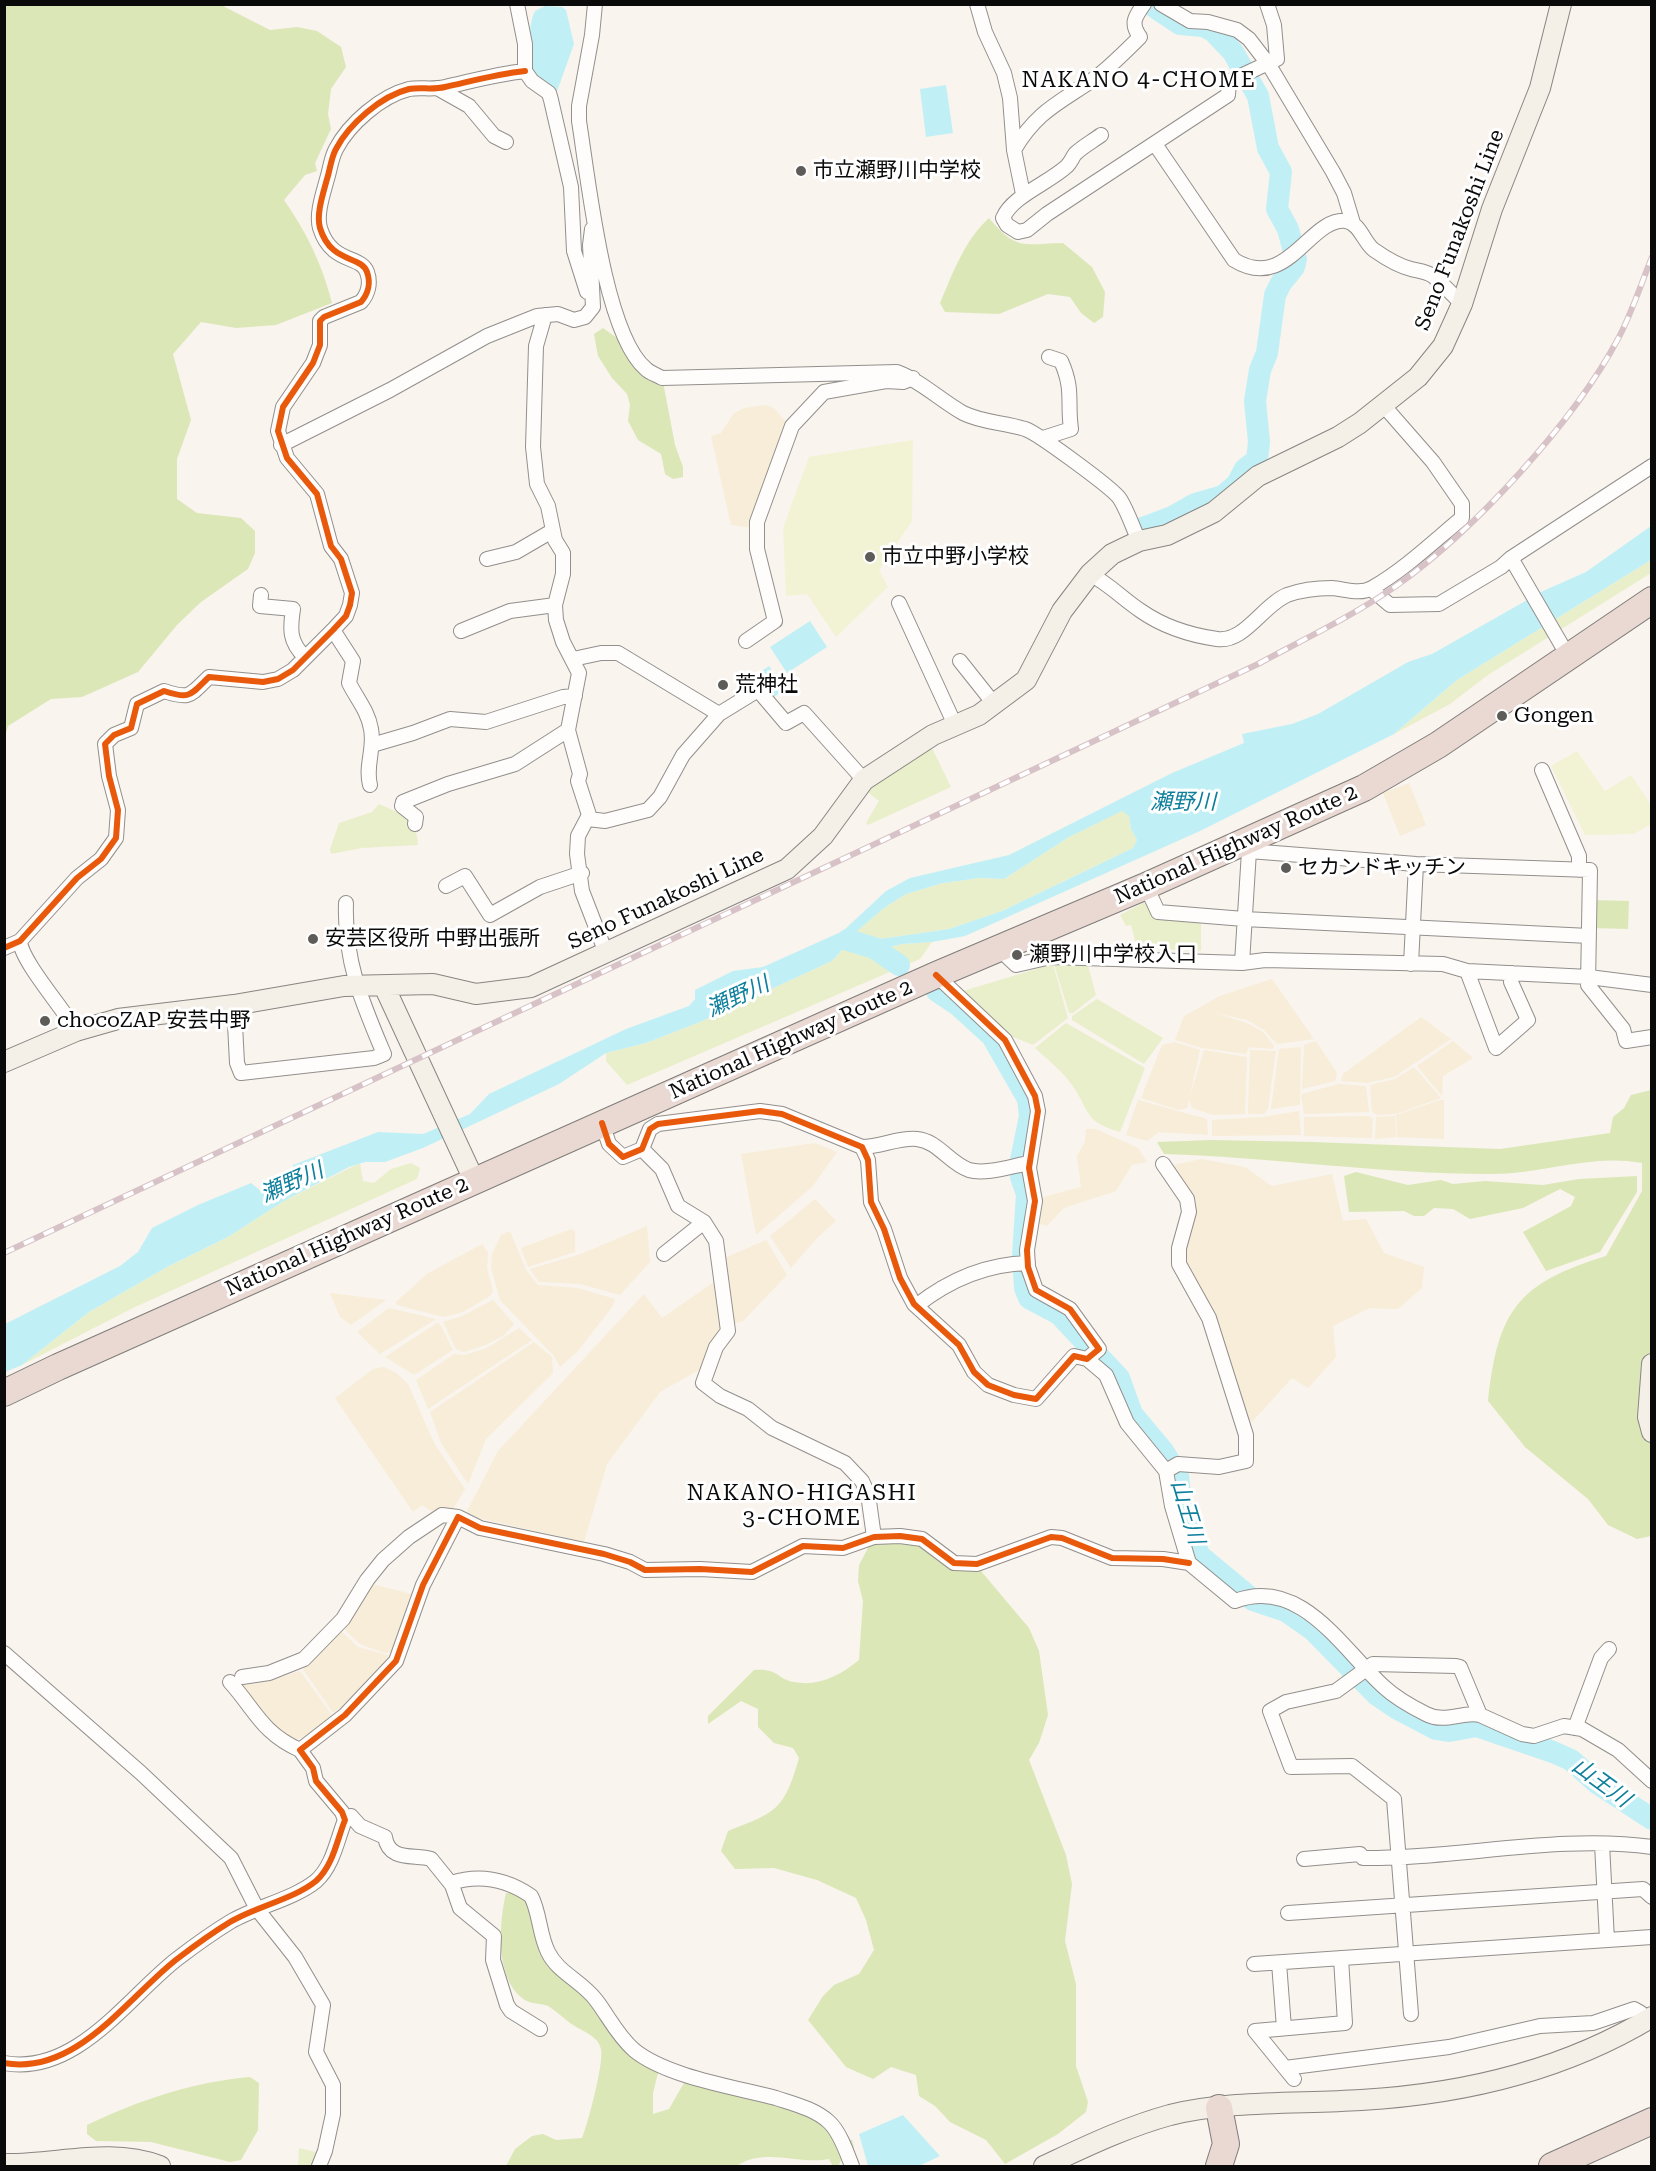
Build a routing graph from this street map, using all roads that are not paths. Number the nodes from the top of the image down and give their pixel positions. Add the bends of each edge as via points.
1 (517, 4) edge
2 (595, 4) edge
3 (977, 4) edge
4 (1144, 4) edge
5 (1161, 4) edge
6 (1267, 4) edge
7 (1561, 4) edge
8 (1269, 65) junction
9 (525, 71) junction
10 (437, 88) junction
11 (1101, 135) dead end
12 (506, 142) dead end
13 (1155, 144) junction
14 (1014, 150) junction
15 (1023, 194) junction
16 (594, 218) junction
17 (1353, 223) junction
18 (592, 299) junction
19 (1462, 304) junction
20 (545, 315) junction
21 (1049, 357) dead end
22 (914, 378) junction
23 (1384, 406) junction
24 (1043, 438) junction
25 (281, 445) junction
26 (1652, 466) edge
27 (552, 531) junction
28 (1139, 541) junction
29 (1511, 558) junction
30 (487, 559) dead end
31 (1090, 574) junction
32 (1371, 589) junction
33 (261, 595) dead end
34 (1652, 600) edge
35 (899, 603) dead end
36 (555, 604) junction
37 (333, 630) junction
38 (461, 631) dead end
39 (746, 641) dead end
40 (1563, 647) junction
41 (305, 657) junction
42 (573, 659) junction
43 (960, 661) dead end
44 (575, 696) junction
45 (995, 705) junction
46 (719, 714) junction
47 (955, 725) junction
48 (568, 730) junction
49 (372, 745) junction
50 (1542, 770) dead end
51 (864, 780) junction
52 (370, 785) dead end
53 (588, 819) junction
54 (415, 824) dead end
55 (1247, 846) junction
56 (1416, 864) junction
57 (1579, 870) junction
58 (582, 873) junction
59 (446, 886) dead end
60 (1146, 886) junction
61 (345, 903) dead end
62 (1244, 919) junction
63 (1413, 926) junction
64 (1589, 936) junction
65 (20, 941) junction
66 (4, 948) edge
67 (999, 949) junction
68 (606, 953) junction
69 (1242, 963) junction
70 (1411, 964) junction
71 (1467, 971) junction
72 (1512, 973) junction
73 (936, 975) junction
74 (1589, 977) junction
75 (356, 986) junction
76 (384, 986) junction
77 (1651, 988) edge
78 (234, 1005) junction
79 (76, 1031) junction
80 (1652, 1037) edge
81 (4, 1062) edge
82 (602, 1124) junction
83 (862, 1147) junction
84 (642, 1149) junction
85 (1025, 1164) junction
86 (1163, 1164) dead end
87 (474, 1180) junction
88 (704, 1222) junction
89 (664, 1254) dead end
90 (1024, 1264) junction
91 (916, 1306) junction
92 (1091, 1356) junction
93 (1652, 1364) edge
94 (4, 1394) edge
95 (1652, 1432) edge
96 (1170, 1468) junction
97 (458, 1518) junction
98 (874, 1537) junction
99 (1189, 1563) junction
100 (1609, 1649) dead end
101 (4, 1653) edge
102 (1363, 1671) junction
103 (1480, 1715) junction
104 (1575, 1728) junction
105 (300, 1750) junction
106 (1652, 1782) edge
107 (345, 1820) junction
108 (1602, 1844) junction
109 (1652, 1847) edge
110 (1399, 1858) junction
111 (1304, 1859) dead end
112 (451, 1883) junction
113 (1604, 1891) junction
114 (1652, 1897) edge
115 (1402, 1905) junction
116 (257, 1909) junction
117 (1288, 1913) dead end
118 (1652, 1937) edge
119 (1608, 1940) junction
120 (1406, 1953) junction
121 (1341, 1958) junction
122 (1279, 1963) junction
123 (1254, 1964) dead end
124 (1411, 2014) dead end
125 (1646, 2015) edge
126 (1284, 2028) junction
127 (540, 2029) dead end
128 (4, 2063) edge
129 (1285, 2068) junction
130 (1294, 2079) dead end
131 (1235, 2107) junction
132 (1652, 2121) edge
133 (4, 2164) edge
134 (160, 2166) edge
135 (319, 2166) edge
136 (852, 2166) edge
137 (1044, 2166) edge
138 (1219, 2166) edge
139 (1552, 2166) edge

1 - 9 street via 525,44
2 - 16 street via 579,106
3 - 14 street via 1004,73
4 - 14 street via 1134,18 1134,28 1140,37 1102,73 1042,114 1028,127
5 - 8 street via 1190,21 1237,30
6 - 8 street via 1278,49 1277,59
7 - 19 main road, Seno Funakoshi Line via 1549,59 1492,209
8 - 13 street via 1229,82 1228,95
8 - 17 street via 1333,172
9 - 10 street
9 - 18 street via 549,93 571,187 574,250 585,289
10 - 12 street via 469,106 494,136
10 - 25 street via 411,89 392,96 347,132 335,150 319,226 336,255 367,270 369,286 361,302 320,321 320,345 314,363 282,407 278,431
11 - 15 street via 1036,190
13 - 15 street via 1027,230 1018,232 1003,218
13 - 17 street via 1234,260 1247,268 1278,265 1332,223
14 - 15 street
16 - 18 street via 590,245
16 - 22 street via 609,294 624,336 646,370 663,378 883,371
17 - 19 street via 1372,249 1432,275
18 - 20 street via 590,312 581,320
19 - 23 main road, Seno Funakoshi Line via 1443,346 1418,377
20 - 25 street via 487,336
20 - 27 street via 536,346 533,447 537,484 548,506
21 - 24 street via 1061,361 1067,375 1071,429
22 - 24 street via 964,413 989,423 1023,428
22 - 39 street via 824,392 792,426 757,522 757,549 775,621
23 - 28 main road, Seno Funakoshi Line via 1338,437 1258,476 1214,512 1167,535
23 - 32 street via 1433,462 1462,504 1462,518
24 - 28 street via 1120,498
25 - 37 street via 290,463 317,494 331,546 341,559 352,593 346,616
26 - 29 street
27 - 30 street via 516,552
27 - 36 street via 563,553
28 - 31 main road, Seno Funakoshi Line via 1112,554
29 - 32 street via 1439,604 1390,605
29 - 40 street
31 - 32 street via 1167,627 1220,640 1245,630 1272,603 1296,592
31 - 45 main road, Seno Funakoshi Line via 1062,611 1026,680
33 - 41 street via 261,606 293,609 290,632 293,643
34 - 40 highway, National Highway Route 2
35 - 47 street
36 - 38 street via 510,611
36 - 42 street via 556,620
37 - 41 street
37 - 49 street via 353,661 349,683 365,710
40 - 55 highway, National Highway Route 2 via 1438,745
41 - 65 street via 278,679 263,682 209,677 190,696 164,691 137,704 131,728 105,744 118,810 116,838 101,859 77,878
42 - 44 street via 579,673
42 - 46 street via 618,653
43 - 45 street
44 - 48 street
44 - 49 street via 486,722 450,718
45 - 47 main road, Seno Funakoshi Line
46 - 51 street via 758,690 786,723 804,713
46 - 53 street via 683,755 660,797 648,810 605,821
47 - 51 main road, Seno Funakoshi Line
48 - 53 street
48 - 54 street via 515,764 403,802 402,806 416,818
49 - 52 street
50 - 57 street via 1579,856
51 - 68 main road, Seno Funakoshi Line via 823,836 787,869
53 - 58 street via 576,847
55 - 56 street
55 - 60 highway, National Highway Route 2
55 - 62 street
56 - 57 street
56 - 63 street
57 - 64 street via 1590,870
58 - 59 street via 540,887 490,915 465,876
58 - 68 street via 582,891
60 - 62 street via 1158,912
60 - 67 highway, National Highway Route 2
61 - 75 street
62 - 63 street
62 - 69 street
63 - 64 street
63 - 70 street
64 - 74 street
65 - 66 street
65 - 79 street via 29,967
67 - 69 street via 1016,965 1051,957
67 - 73 highway, National Highway Route 2
68 - 76 main road, Seno Funakoshi Line via 531,987 476,994 433,984
69 - 70 street via 1265,960
70 - 71 street via 1443,964
71 - 72 street
71 - 72 street via 1496,1048 1528,1020 1511,982
72 - 74 street
73 - 82 highway, National Highway Route 2
73 - 85 street via 1005,1040 1035,1096 1036,1125
74 - 77 street
74 - 80 street via 1588,985 1623,1029 1626,1041
75 - 76 main road, Seno Funakoshi Line
75 - 78 main road, Seno Funakoshi Line
75 - 78 street via 384,1054 374,1058 241,1073
76 - 87 main road
78 - 79 main road, Seno Funakoshi Line via 118,1019
79 - 81 main road, Seno Funakoshi Line
82 - 84 street via 609,1144 623,1157
82 - 87 highway, National Highway Route 2
83 - 84 street via 782,1114 759,1111 658,1124 650,1129
83 - 85 street via 918,1139 930,1142 971,1171
83 - 91 street via 868,1160 871,1202 900,1278
84 - 88 street via 662,1169 678,1206
85 - 90 street via 1035,1201
86 - 96 street via 1187,1199 1189,1212 1179,1248 1179,1264 1209,1318 1246,1435 1246,1461 1219,1467
87 - 94 highway, National Highway Route 2 via 58,1366
88 - 89 street
88 - 98 street via 719,1250 728,1331 716,1347 703,1383 772,1428 845,1463 868,1494
90 - 91 street via 991,1266 970,1273
90 - 92 street via 1036,1290 1070,1308
91 - 92 street via 959,1345 981,1379 1006,1392 1036,1399 1074,1356
92 - 96 street via 1106,1376 1127,1423
93 - 95 main road via 1648,1418
96 - 99 street via 1179,1534
97 - 98 street via 480,1528 604,1554 645,1570 752,1572 803,1546 843,1548
97 - 105 street via 423,1585 396,1661 345,1715
97 - 105 street via 442,1515 383,1560 343,1619 304,1659 269,1673 236,1680 271,1734
98 - 99 street via 922,1539 954,1563 976,1564 1051,1537 1112,1558
99 - 102 street via 1235,1601 1250,1595 1290,1601 1333,1633
100 - 104 street via 1601,1658
101 - 116 street via 231,1858
102 - 103 street via 1427,1715
102 - 103 street via 1382,1664 1460,1667
102 - 110 street via 1336,1691 1286,1702 1270,1712 1291,1767 1352,1766 1390,1794 1394,1799
103 - 104 street via 1534,1736 1564,1726
104 - 106 street via 1618,1750
105 - 107 street via 313,1768 316,1781
107 - 112 street via 351,1816 360,1826 385,1837 386,1843 402,1857 431,1859
107 - 116 street via 334,1853 317,1880
108 - 109 street
108 - 110 street
108 - 113 street
110 - 111 street via 1363,1858 1360,1854
110 - 115 street
112 - 127 street via 460,1908 494,1936 493,1960 507,2005
112 - 136 street via 485,1877 531,1896 549,1954 562,1971 596,1999 613,2028 633,2049 703,2080 809,2110 831,2123
113 - 114 street via 1643,1889
113 - 115 street
113 - 119 street
115 - 117 street
115 - 120 street
116 - 128 street via 177,1959 72,2049 33,2065
116 - 135 street via 295,1957 322,2006 316,2052 333,2085 333,2114
118 - 119 street
119 - 120 street
120 - 121 street
120 - 124 street
121 - 122 street
121 - 126 street via 1345,2023
122 - 123 street
122 - 126 street
125 - 129 street via 1634,2009 1593,2023 1540,2026 1449,2047
125 - 131 main road via 1629,2031 1566,2060 1474,2087 1363,2100
126 - 129 street via 1255,2031
129 - 130 street
131 - 137 main road via 1172,2115 1126,2129
131 - 138 highway
132 - 139 highway
133 - 134 main road via 100,2156

